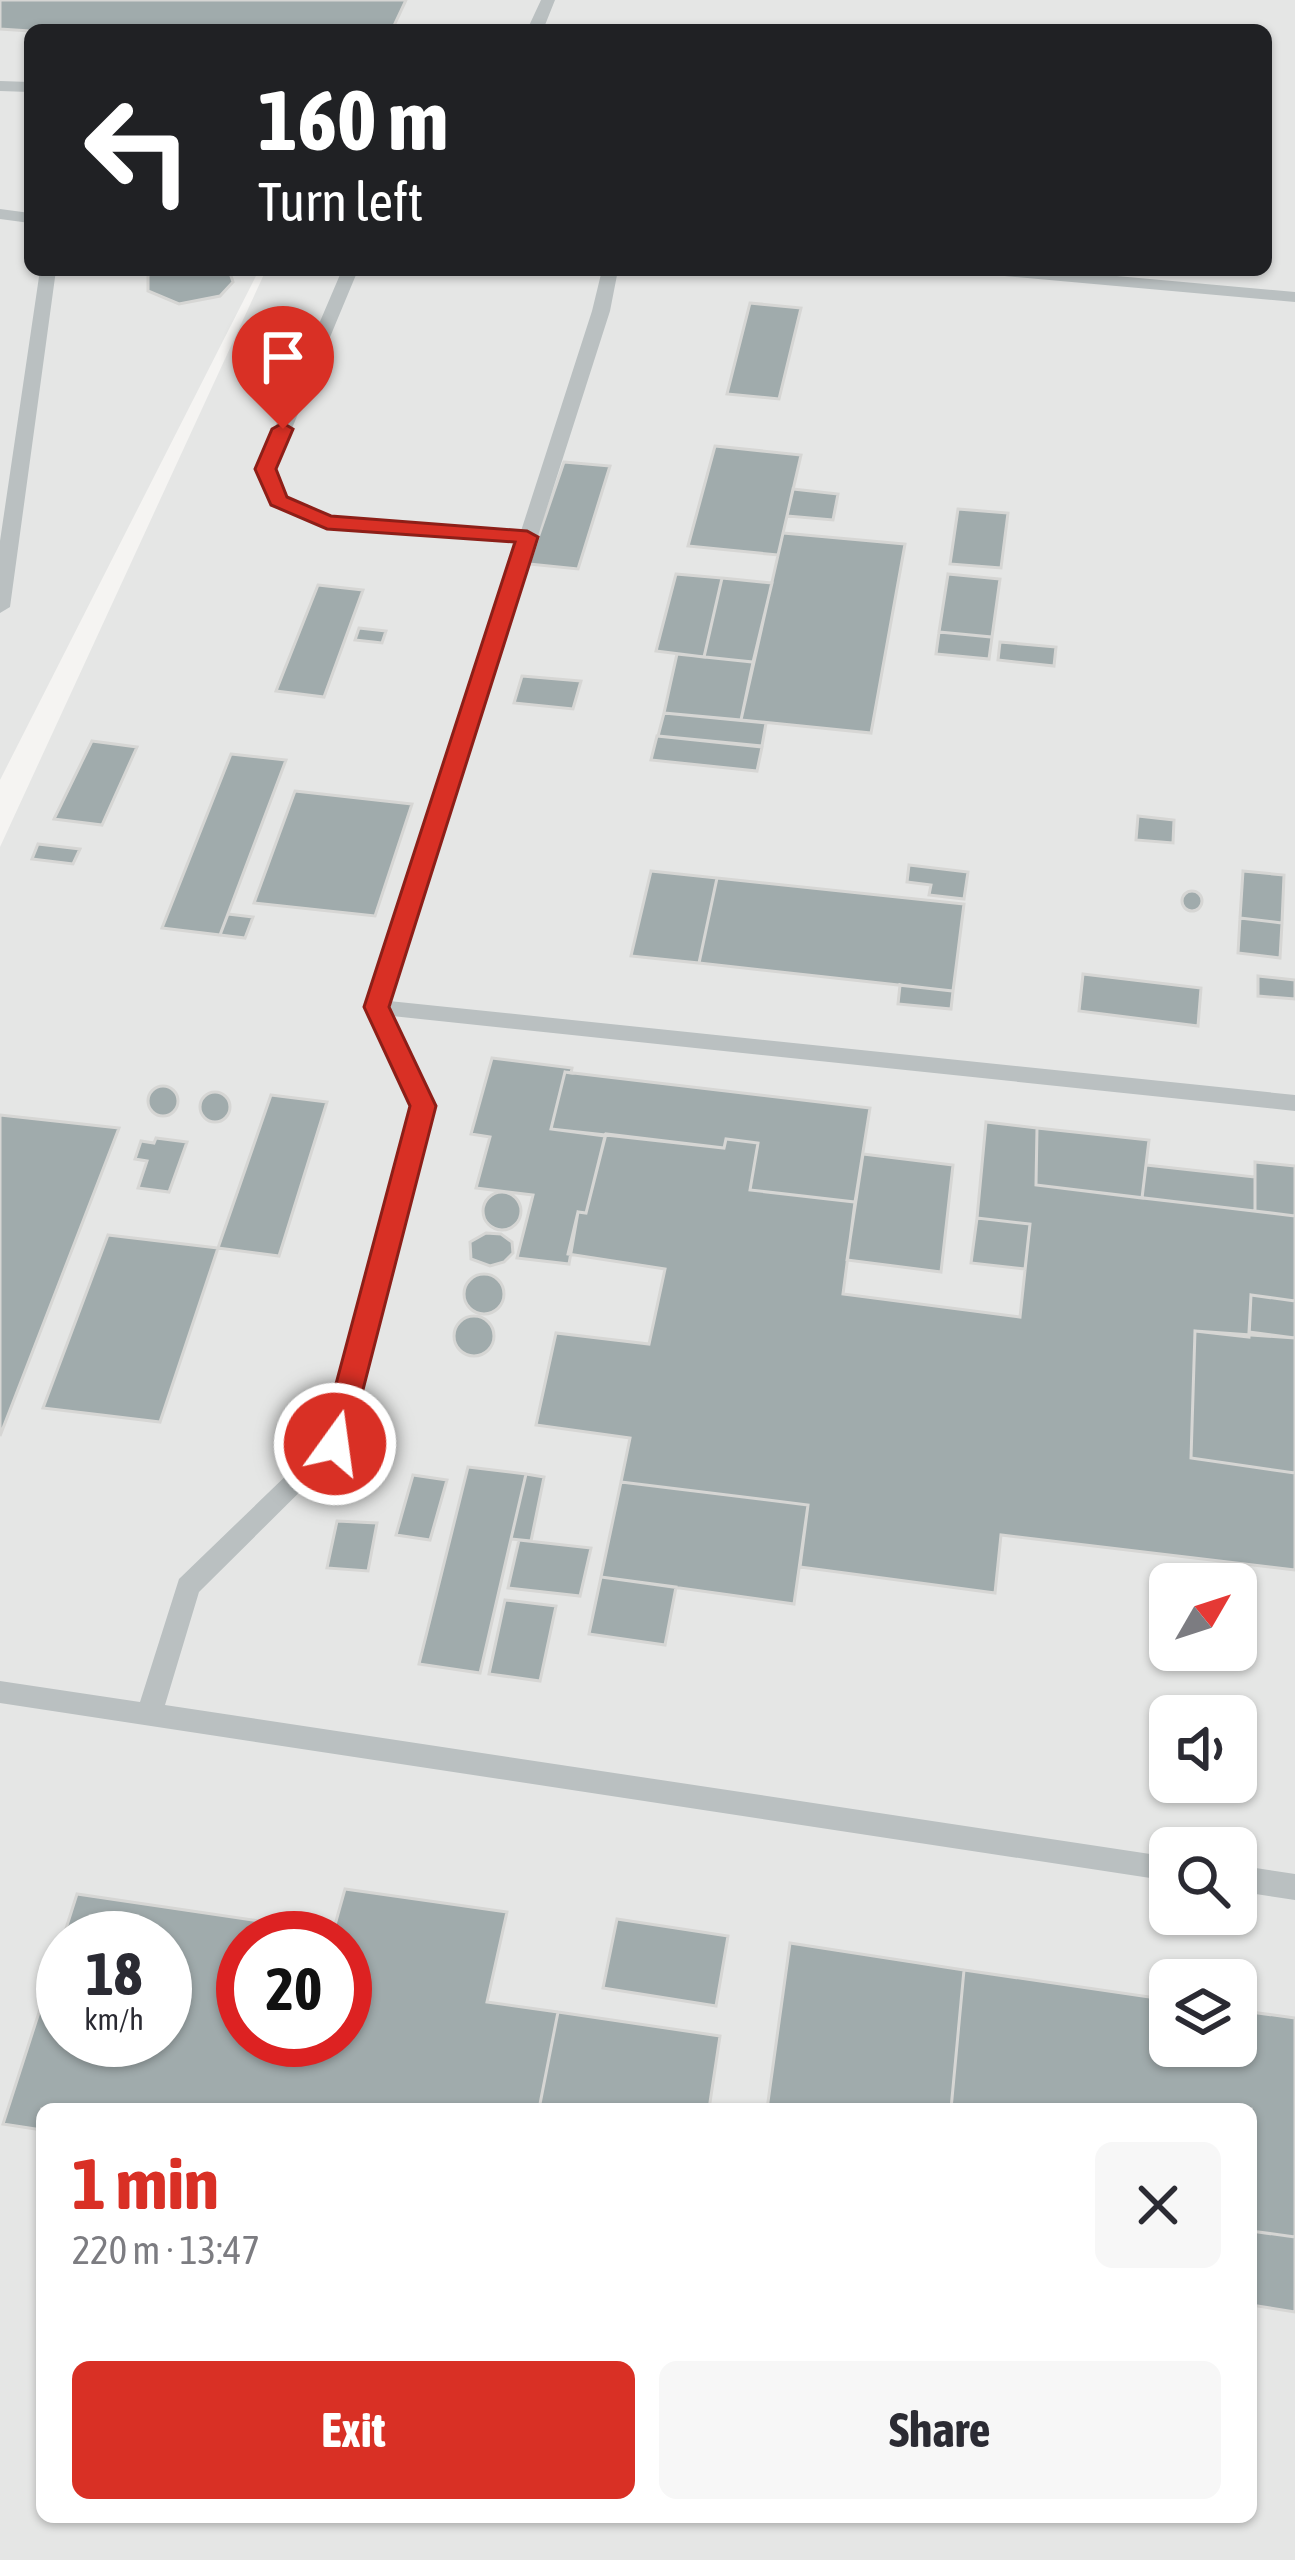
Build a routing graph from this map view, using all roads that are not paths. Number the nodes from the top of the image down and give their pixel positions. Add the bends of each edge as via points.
1 (46, 276) edge
2 (347, 276) edge
3 (609, 276) edge
4 (1061, 276) edge
5 (1295, 297) edge
6 (527, 537) junction
7 (0, 607) edge
8 (376, 1007) junction
9 (1295, 1103) edge
10 (0, 1692) edge
11 (149, 1715) junction
12 (1149, 1865) edge
13 (1257, 1882) edge
14 (1295, 1887) edge

1 - 7 lane
2 - 6 lane via 266,469 278,501 327,522
3 - 6 lane
4 - 5 lane
6 - 8 lane
8 - 9 lane
8 - 11 lane via 423,1106 335,1444 188,1587
10 - 11 lane
11 - 12 lane
13 - 14 lane

